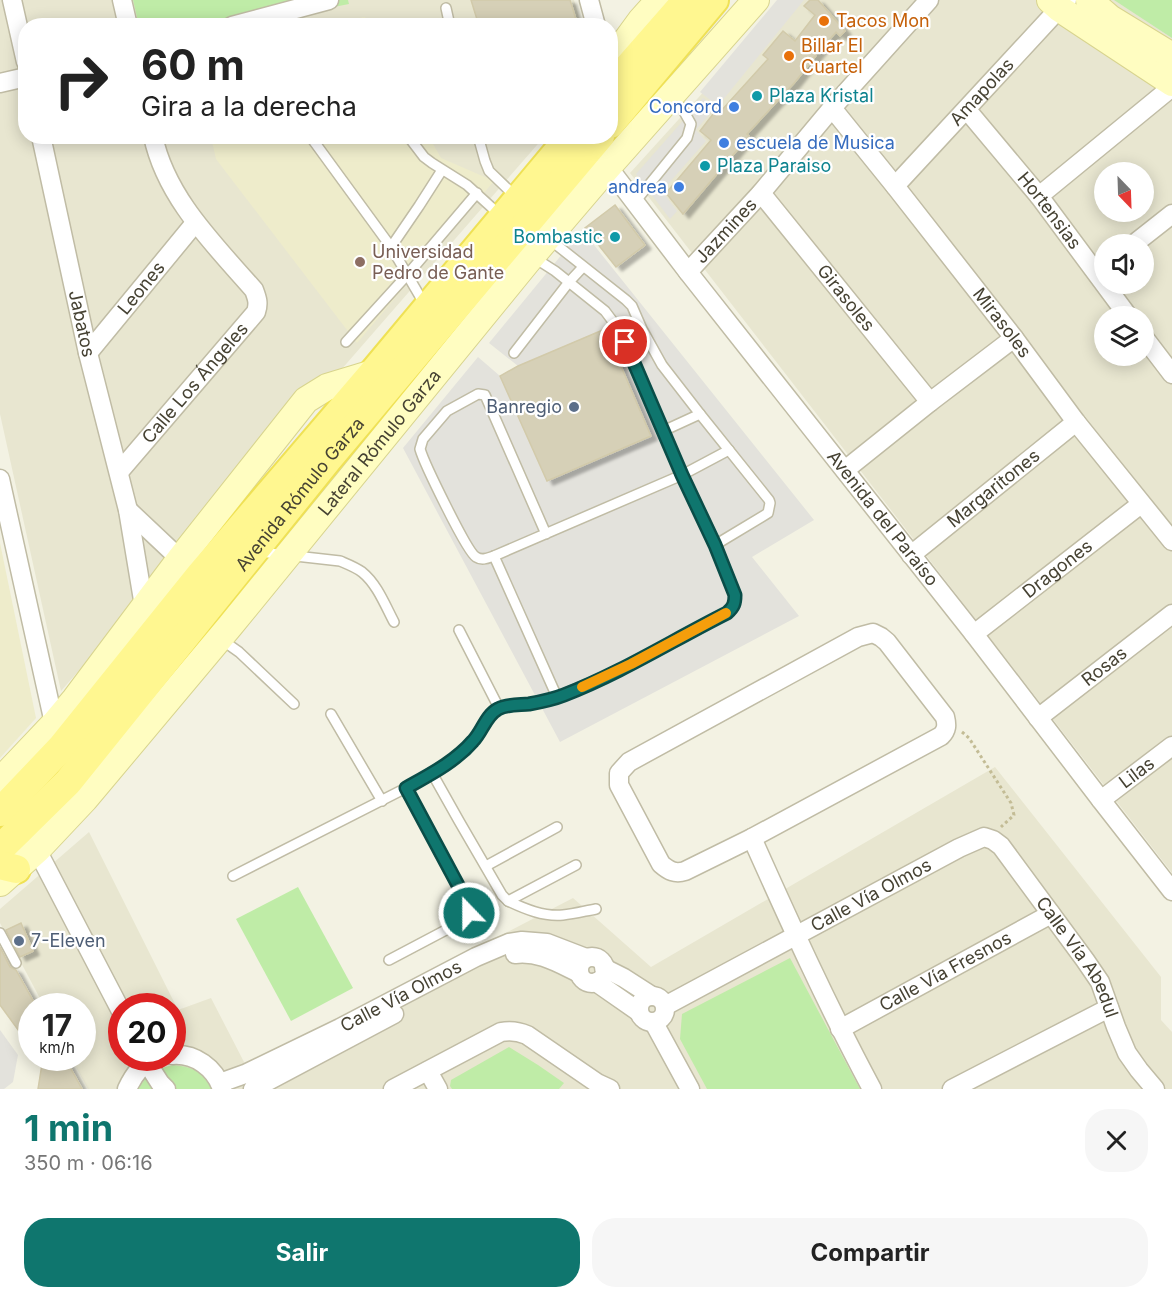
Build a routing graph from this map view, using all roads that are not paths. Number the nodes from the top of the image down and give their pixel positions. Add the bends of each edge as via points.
1 (12, 0) edge
2 (122, 0) edge
3 (329, 0) edge
4 (589, 0) edge
5 (659, 0) edge
6 (687, 0) edge
7 (714, 0) edge
8 (756, 0) edge
9 (929, 0) edge
10 (1089, 0) edge
11 (1059, 3) edge
12 (446, 8) dead end
13 (126, 18) edge
14 (262, 18) edge
15 (448, 18) edge
16 (594, 18) edge
17 (18, 27) edge
18 (1172, 56) edge
19 (618, 63) edge
20 (618, 76) edge
21 (18, 79) edge
22 (0, 82) edge
23 (1172, 85) edge
24 (669, 98) junction
25 (832, 108) junction
26 (967, 110) junction
27 (618, 114) edge
28 (618, 130) edge
29 (43, 144) edge
30 (155, 144) edge
31 (316, 144) edge
32 (414, 144) edge
33 (480, 144) edge
34 (592, 146) edge
35 (442, 170) junction
36 (896, 186) junction
37 (477, 193) junction
38 (761, 193) junction
39 (1039, 196) junction
40 (635, 202) junction
41 (511, 209) junction
42 (1172, 214) edge
43 (195, 223) junction
44 (1147, 234) edge
45 (391, 247) junction
46 (540, 247) junction
47 (1094, 264) edge
48 (583, 267) junction
49 (688, 272) junction
50 (408, 274) junction
51 (568, 282) junction
52 (426, 308) junction
53 (642, 329) junction
54 (623, 338) junction
55 (1014, 338) junction
56 (346, 342) dead end
57 (1154, 345) edge
58 (88, 353) junction
59 (514, 353) dead end
60 (1166, 354) edge
61 (1172, 374) edge
62 (930, 402) junction
63 (700, 414) junction
64 (1076, 422) junction
65 (663, 431) junction
66 (729, 450) junction
67 (845, 470) junction
68 (119, 472) junction
69 (682, 475) junction
70 (0, 479) edge
71 (1141, 504) junction
72 (128, 510) junction
73 (546, 534) junction
74 (1172, 541) edge
75 (715, 545) junction
76 (254, 552) junction
77 (288, 555) junction
78 (911, 555) junction
79 (494, 556) junction
80 (190, 567) junction
81 (143, 607) junction
82 (1172, 614) edge
83 (394, 622) dead end
84 (459, 630) dead end
85 (974, 634) junction
86 (152, 635) junction
87 (220, 638) junction
88 (556, 697) junction
89 (294, 704) dead end
90 (499, 708) junction
91 (331, 714) dead end
92 (1038, 718) junction
93 (57, 736) junction
94 (1172, 746) edge
95 (432, 773) junction
96 (0, 781) edge
97 (406, 788) junction
98 (1101, 800) junction
99 (382, 801) junction
100 (0, 812) edge
101 (557, 826) dead end
102 (984, 837) joint
103 (752, 838) junction
104 (37, 850) junction
105 (576, 865) dead end
106 (486, 866) junction
107 (4, 867) edge
108 (233, 876) dead end
109 (1171, 887) edge
110 (508, 901) junction
111 (596, 909) dead end
112 (1051, 914) junction
113 (0, 933) edge
114 (795, 935) junction
115 (389, 960) dead end
116 (16, 963) dead end
117 (583, 965) junction
118 (600, 975) junction
119 (112, 993) edge
120 (658, 1001) junction
121 (1109, 1008) junction
122 (639, 1012) junction
123 (654, 1023) junction
124 (840, 1029) junction
125 (186, 1056) edge
126 (139, 1071) edge
127 (156, 1071) edge
128 (428, 1071) junction
129 (221, 1086) edge
130 (597, 1087) edge
131 (127, 1089) edge
132 (166, 1089) edge
133 (253, 1089) edge
134 (393, 1089) edge
135 (438, 1089) edge
136 (690, 1089) edge
137 (872, 1089) edge
138 (952, 1089) edge
139 (1155, 1089) edge

1 - 17 street
2 - 13 street
3 - 14 street
4 - 16 street
5 - 19 street via 622,46
6 - 20 main road
7 - 27 main road
8 - 24 street, Lateral Rómulo Garza
9 - 25 street, Jazmines
10 - 18 street via 1110,18
11 - 23 street
11 - 26 street, Amapolas
12 - 15 lane
21 - 22 street
23 - 39 street
24 - 28 street, Lateral Rómulo Garza
24 - 40 lane via 682,108 691,124 687,138
25 - 36 street, Mirasoles
25 - 38 street, Jazmines
26 - 36 street, Amapolas
26 - 39 street, Hortensias
29 - 58 street, Jabatos
30 - 43 street via 167,177
31 - 45 lane
32 - 35 lane
33 - 41 lane via 484,161
34 - 40 street, Avenida del Paraíso
34 - 41 main road, Avenida Rómulo Garza
34 - 46 street, Lateral Rómulo Garza
34 - 76 main road, Avenida Rómulo Garza via 342,441
35 - 37 lane
35 - 45 lane
36 - 55 street, Mirasoles
37 - 41 lane
37 - 50 lane
38 - 49 street, Jazmines
38 - 62 street, Girasoles
39 - 47 street, Hortensias
40 - 49 street, Avenida del Paraíso
41 - 52 main road, Avenida Rómulo Garza
42 - 44 street
43 - 58 street, Leones
43 - 68 street, Calle Los Ángeles via 254,290 258,307
45 - 50 lane
46 - 48 lane via 564,250
46 - 51 lane via 555,271
46 - 77 street, Lateral Rómulo Garza
48 - 51 lane
48 - 53 lane via 632,306
49 - 67 street, Avenida del Paraíso
50 - 52 lane
50 - 56 lane
51 - 54 lane via 605,311
51 - 59 lane
52 - 80 main road, Avenida Rómulo Garza via 373,373
53 - 54 lane
53 - 63 lane via 659,360
54 - 65 lane
55 - 62 street
55 - 64 street, Mirasoles
57 - 60 street
58 - 68 street, Jabatos
60 - 61 street
62 - 67 street
63 - 65 lane
63 - 66 lane
64 - 71 street, Mirasoles
64 - 78 street, Margaritones
65 - 69 lane
66 - 69 lane
66 - 75 lane via 765,493 770,508 764,516
67 - 78 street, Avenida del Paraíso
68 - 72 street, Jabatos
69 - 73 lane
69 - 75 lane
70 - 93 street
71 - 74 street, Mirasoles
71 - 85 street, Dragones
72 - 80 street
72 - 81 street, Jabatos
73 - 79 lane
73 - 79 lane via 486,397 478,394 442,415 420,449 473,555 478,559
75 - 88 lane via 735,595 732,609 631,664
76 - 77 lane
76 - 107 main road, Avenida Rómulo Garza
77 - 83 lane via 340,561 362,572
77 - 87 street, Lateral Rómulo Garza
78 - 85 street, Avenida del Paraíso
79 - 88 lane
80 - 81 street
80 - 86 main road, Avenida Rómulo Garza
81 - 86 street, Jabatos
81 - 93 street via 75,699
82 - 92 street, Rosas
84 - 90 lane
85 - 92 street, Avenida del Paraíso
86 - 93 main road, Avenida Rómulo Garza
87 - 89 lane
87 - 104 street, Lateral Rómulo Garza via 85,799
88 - 90 lane
90 - 95 lane via 474,741
91 - 99 lane
92 - 98 street, Avenida del Paraíso
93 - 96 street
93 - 100 main road, Avenida Rómulo Garza
94 - 98 street, Lilas
95 - 97 lane
95 - 106 lane
97 - 99 lane
97 - 115 lane via 467,902 469,913 461,922
98 - 109 street, Avenida del Paraíso
99 - 108 lane
101 - 106 lane
102 - 112 street, Calle Vía Abedul via 1001,846
102 - 114 street, Calle Vía Olmos
103 - 103 street via 941,736 947,725 945,717 887,642 873,633 858,637 639,756 619,773 619,785 661,864 673,872 685,871
103 - 114 street
104 - 107 street, Lateral Rómulo Garza
104 - 119 street
105 - 110 lane
106 - 110 lane
110 - 111 lane via 541,913 562,915
112 - 121 street, Calle Vía Abedul via 1100,982
112 - 124 street, Calle Vía Fresnos
113 - 116 lane
114 - 120 street, Calle Vía Olmos
114 - 124 street
117 - 118 street via 584,980 592,983
117 - 129 street, Calle Vía Olmos via 547,943 509,943
117 - 133 street, Calle Vía Olmos via 533,953 504,957
118 - 120 street via 624,978
118 - 122 street via 615,997
120 - 122 street via 646,997
120 - 123 street via 665,1010
121 - 138 street
121 - 139 street, Calle Vía Abedul via 1127,1053
122 - 123 street via 644,1021
123 - 136 street
124 - 137 street
125 - 129 street via 203,1062
126 - 131 street
127 - 132 street
128 - 130 street via 508,1030 527,1035
128 - 134 street
128 - 135 street

